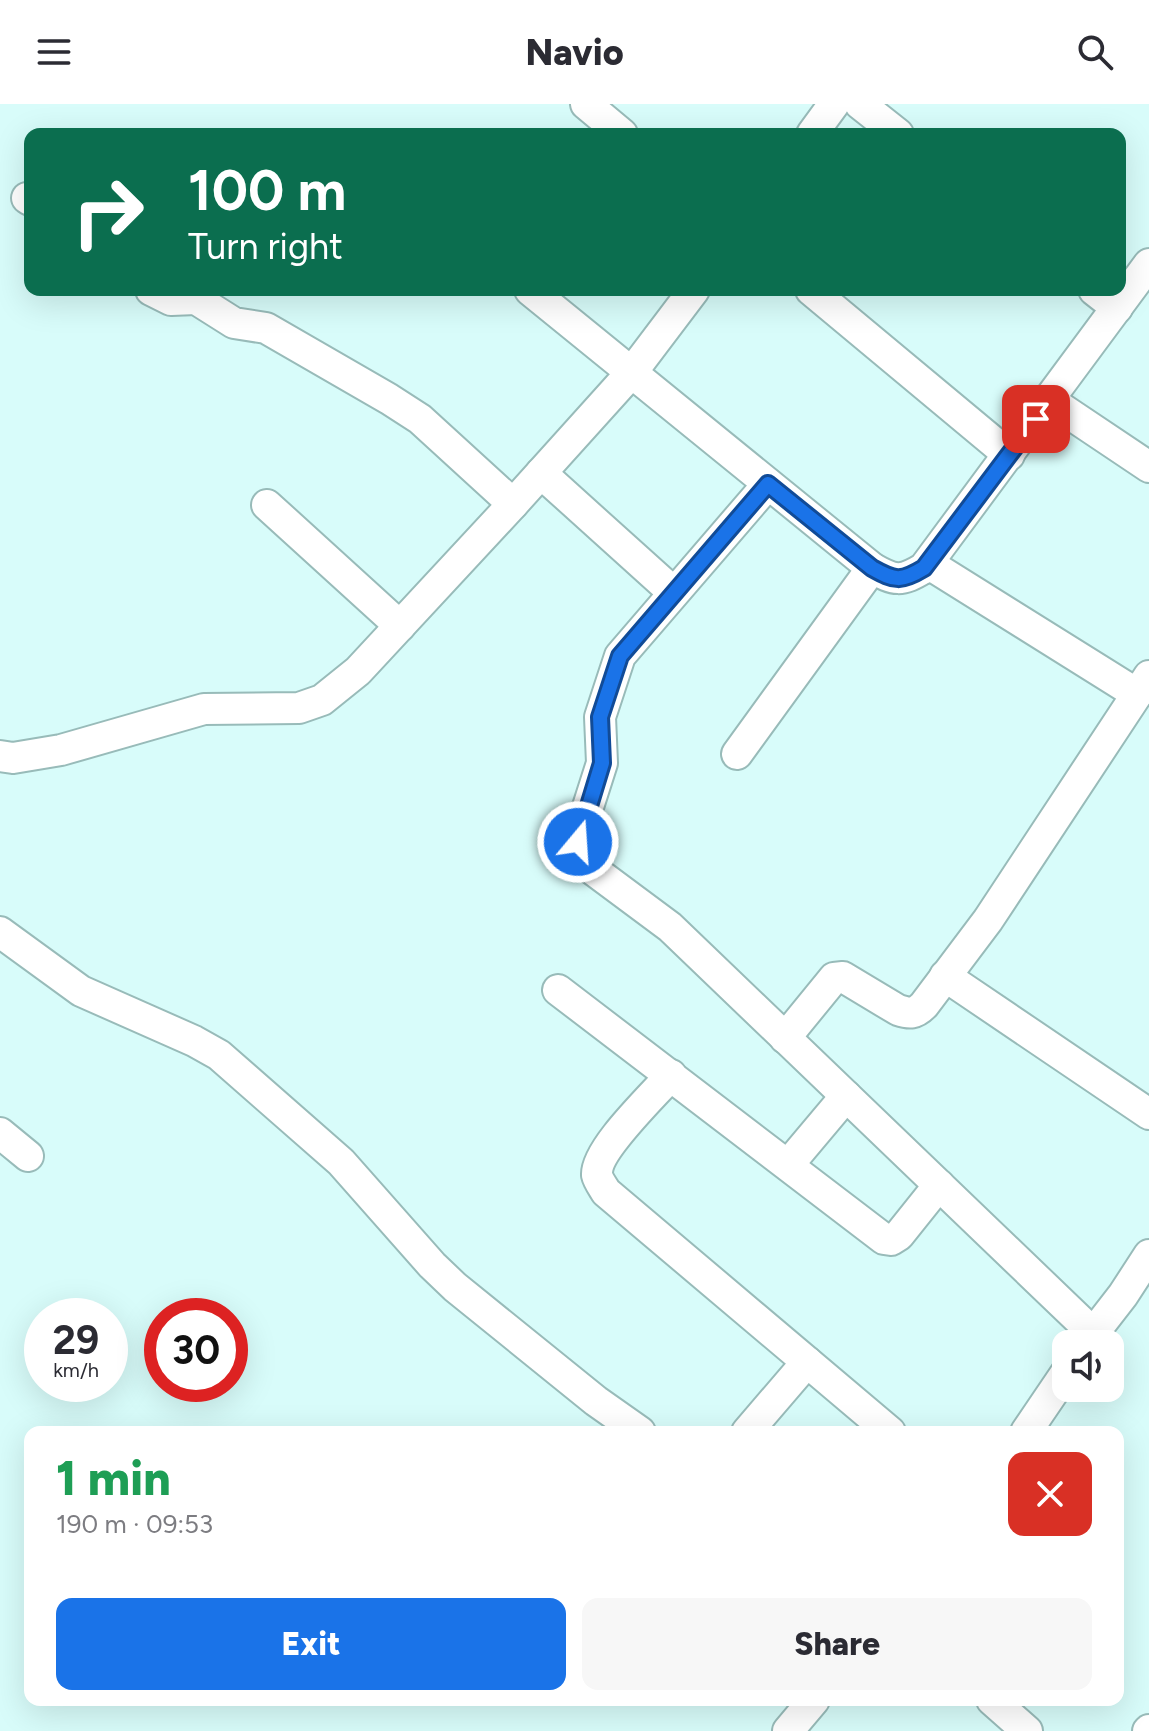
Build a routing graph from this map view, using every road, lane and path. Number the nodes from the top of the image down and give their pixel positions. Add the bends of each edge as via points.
1 (586, 104) edge
2 (834, 104) edge
3 (860, 104) edge
4 (615, 128) edge
5 (816, 128) edge
6 (890, 128) edge
7 (1149, 264) edge
8 (1126, 283) edge
9 (163, 296) edge
10 (537, 296) edge
11 (689, 296) edge
12 (818, 296) edge
13 (1106, 299) edge
14 (632, 372) junction
15 (1049, 400) junction
16 (1009, 455) junction
17 (1149, 467) edge
18 (541, 473) junction
19 (768, 484) junction
20 (513, 504) junction
21 (267, 505) dead end
22 (872, 568) junction
23 (924, 568) junction
24 (673, 592) junction
25 (400, 626) junction
26 (1143, 685) edge
27 (737, 754) dead end
28 (4, 764) edge
29 (0, 932) edge
30 (945, 976) junction
31 (558, 990) dead end
32 (785, 1038) junction
33 (671, 1075) junction
34 (846, 1096) junction
35 (1149, 1114) edge
36 (0, 1133) edge
37 (28, 1156) dead end
38 (788, 1165) junction
39 (939, 1185) junction
40 (1149, 1255) edge
41 (1081, 1330) edge
42 (1095, 1330) edge
43 (807, 1362) junction
44 (1052, 1394) edge
45 (631, 1426) edge
46 (752, 1426) edge
47 (883, 1426) edge
48 (1030, 1426) edge
49 (809, 1706) edge
50 (999, 1706) edge
51 (788, 1731) edge
52 (1027, 1731) edge

1 - 4 street
2 - 5 street
3 - 6 street
7 - 8 street
9 - 20 street via 196,299 234,323 266,328 324,360 420,419
10 - 14 street
11 - 14 street
12 - 16 street
13 - 15 street
14 - 18 street
14 - 19 street
15 - 16 street
15 - 17 street
16 - 23 street
18 - 20 street
18 - 24 street
19 - 22 street
19 - 24 street
20 - 25 street
21 - 25 street
22 - 23 street via 891,578 907,578
22 - 27 street
23 - 26 street via 929,564
24 - 32 street via 620,656 612,675 600,717 602,763 578,850 588,866 670,927
25 - 28 street via 322,700 299,708 204,709
26 - 30 street via 988,920
29 - 45 street via 81,991 219,1055 341,1162 455,1287
30 - 32 street via 915,1013 898,1010 843,977 834,978
30 - 35 street
31 - 33 street
32 - 34 street
33 - 38 street
33 - 43 street via 609,1147 597,1177 606,1192
34 - 38 street
34 - 39 street
36 - 37 street
38 - 39 street via 891,1240
39 - 41 street
40 - 42 street
43 - 46 street
43 - 47 street
44 - 48 street
49 - 51 street
50 - 52 street

